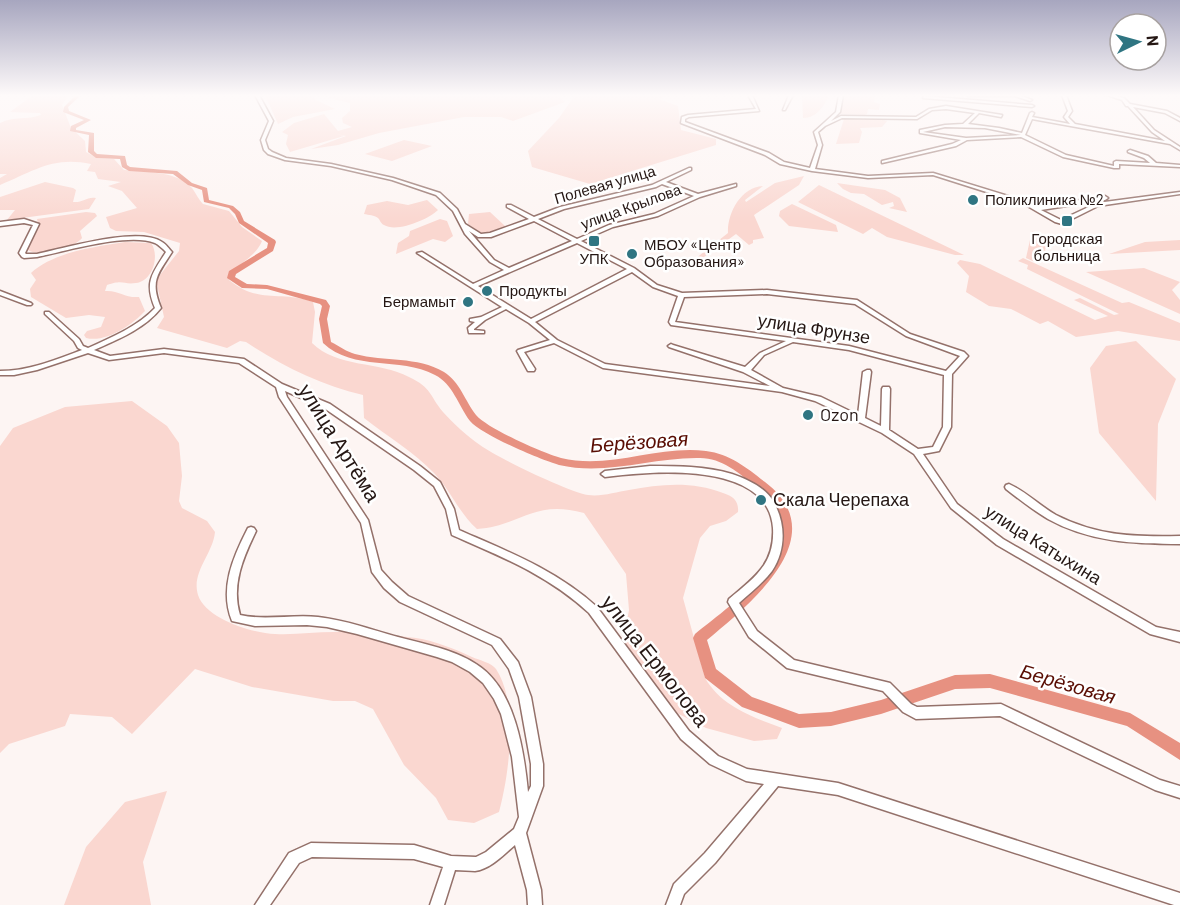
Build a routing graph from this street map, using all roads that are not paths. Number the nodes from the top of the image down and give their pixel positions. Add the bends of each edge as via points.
1 (264, 137) edge
2 (717, 137) edge
3 (818, 137) edge
4 (955, 137) edge
5 (991, 137) edge
6 (1027, 137) edge
7 (1141, 137) edge
8 (1162, 137) edge
9 (966, 139) junction
10 (1170, 143) junction
11 (1180, 149) edge
12 (1130, 151) dead end
13 (884, 162) dead end
14 (1154, 164) junction
15 (1180, 166) edge
16 (688, 169) dead end
17 (812, 170) junction
18 (662, 182) junction
19 (734, 185) dead end
20 (1180, 188) edge
21 (1180, 194) edge
22 (698, 196) junction
23 (1088, 200) junction
24 (1096, 205) junction
25 (509, 206) dead end
26 (1036, 208) junction
27 (534, 219) junction
28 (0, 224) edge
29 (462, 225) junction
30 (576, 241) junction
31 (420, 253) dead end
32 (632, 269) junction
33 (507, 270) junction
34 (473, 286) junction
35 (0, 293) edge
36 (681, 295) junction
37 (29, 304) dead end
38 (506, 307) junction
39 (47, 313) dead end
40 (482, 319) junction
41 (472, 320) dead end
42 (531, 322) junction
43 (482, 332) dead end
44 (555, 341) junction
45 (790, 341) junction
46 (671, 345) dead end
47 (88, 350) junction
48 (531, 369) dead end
49 (746, 370) junction
50 (867, 372) dead end
51 (0, 374) edge
52 (948, 374) junction
53 (279, 386) junction
54 (886, 389) dead end
55 (782, 390) junction
56 (861, 419) junction
57 (885, 431) junction
58 (917, 452) junction
59 (606, 474) dead end
60 (1009, 487) dead end
61 (251, 531) dead end
62 (1180, 540) edge
63 (1180, 637) edge
64 (775, 780) junction
65 (1180, 792) edge
66 (525, 819) junction
67 (519, 834) junction
68 (451, 863) junction
69 (1180, 900) edge
70 (262, 905) edge
71 (436, 905) edge
72 (535, 905) edge
73 (673, 905) edge

1 - 29 street via 266,150 285,159 393,179 438,194 455,210
2 - 17 street via 767,154 777,162
3 - 17 street via 820,145
4 - 9 street
5 - 9 street
6 - 14 street via 1057,153 1105,165
7 - 10 street
8 - 10 street
9 - 13 street
10 - 11 street
12 - 14 street
14 - 15 street
16 - 18 street, Полевая улица
17 - 26 street via 868,177 933,174
18 - 22 street
18 - 27 street, Полевая улица
19 - 22 street, улица Крылова
20 - 23 street
21 - 24 street
22 - 30 street, улица Крылова via 666,212 611,226
23 - 24 street
23 - 26 street
24 - 26 street via 1062,222
25 - 27 street
27 - 29 street, Полевая улица via 484,237
27 - 30 street
28 - 47 street via 36,224 24,256 107,240 150,241 166,247 169,252 150,283 158,308 155,315
29 - 33 street via 492,261
30 - 32 street
30 - 33 street, улица Крылова
31 - 34 street, улица Катыхина
32 - 36 street via 655,286
32 - 42 street
33 - 34 street, улица Крылова
34 - 38 street, улица Катыхина
35 - 37 street
36 - 45 street, улица Фрунзе via 673,324
36 - 52 street via 767,292 857,302 908,335 962,352 964,356
38 - 40 street
38 - 42 street, улица Катыхина
39 - 47 street via 80,347
40 - 41 street
40 - 43 street via 471,328 471,332
42 - 44 street, улица Катыхина
44 - 48 street via 520,351
44 - 55 street, улица Катыхина via 610,368
45 - 49 street via 762,354
45 - 52 street, улица Фрунзе via 849,348
46 - 49 street, улица Катыхина
47 - 51 street via 54,364
47 - 53 street, улица Ермолова via 109,358 164,351 241,361
49 - 55 street, улица Катыхина
50 - 56 street
52 - 58 street via 947,427 936,450
53 - 64 street, улица Ермолова via 327,406 417,468 436,484 450,509 455,532 576,592 685,735 714,760 746,776
53 - 66 street, улица Артёма via 364,522 377,572 404,598 496,642 514,666 525,697 537,764 537,786
54 - 57 street
55 - 56 street, улица Катыхина via 818,399
56 - 57 street, улица Катыхина
57 - 58 street, улица Катыхина
58 - 63 street, улица Катыхина via 954,506 1000,542 1154,631
59 - 65 street via 661,469 722,474 768,500 779,537 776,557 737,607 753,634 790,664 886,687 916,713 1000,711 1159,786
60 - 62 street via 1058,522 1089,533 1115,540
61 - 66 street via 230,591 236,618 247,622 318,621 415,646 476,669 492,686 505,712 522,780
64 - 69 street, улица Ермолова via 838,789
64 - 73 street via 679,889
66 - 67 street, улица Артёма
67 - 68 street via 477,864
67 - 72 street
68 - 70 street via 414,852 311,850 294,858
68 - 71 street

